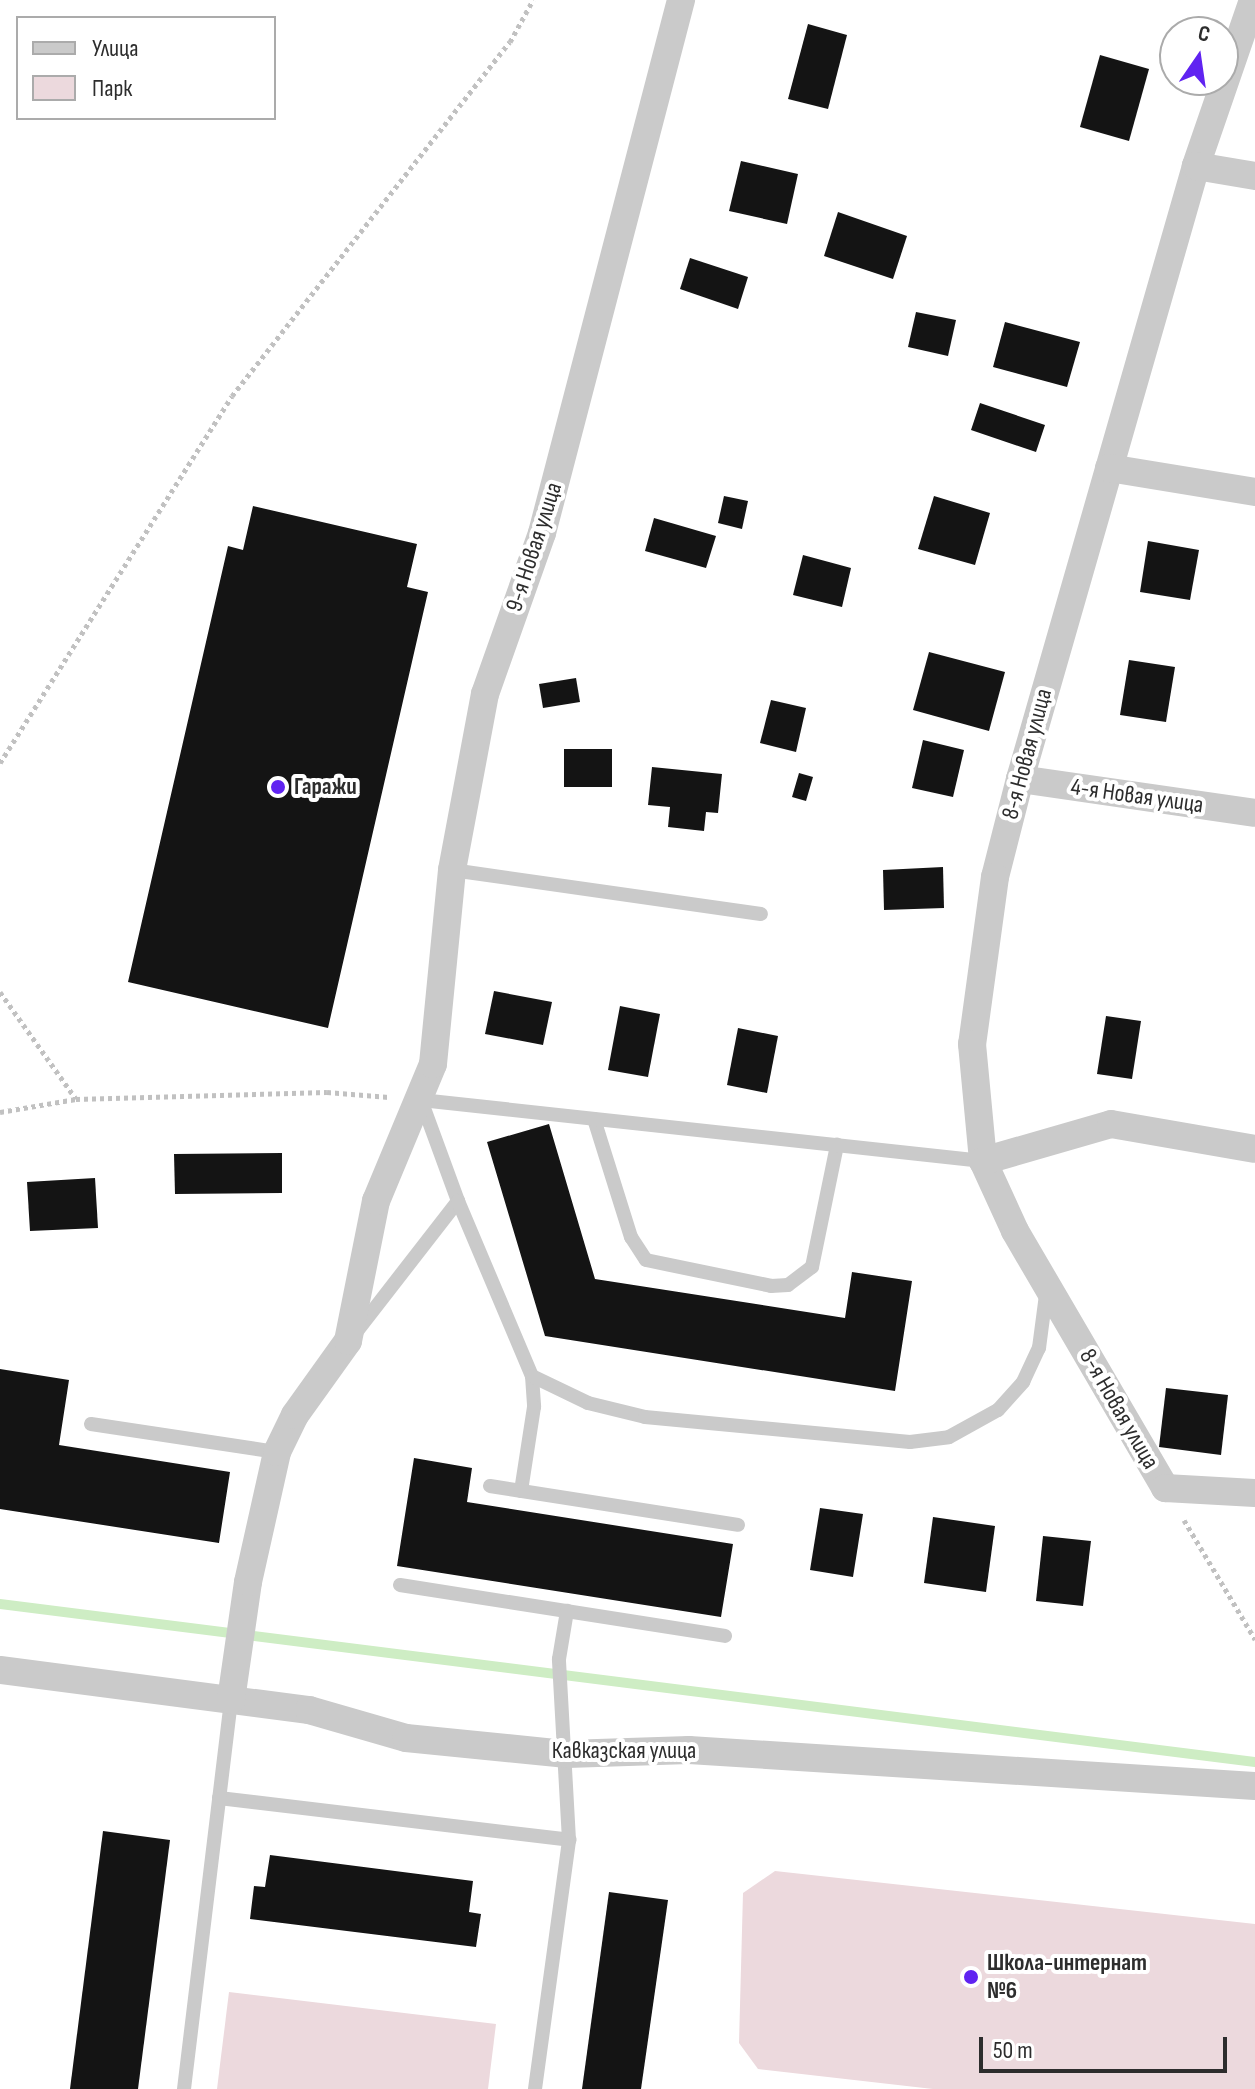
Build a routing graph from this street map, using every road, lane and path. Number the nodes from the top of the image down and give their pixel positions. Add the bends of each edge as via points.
1 (533, 0) edge
2 (681, 0) edge
3 (1253, 0) edge
4 (1196, 166) junction
5 (1255, 176) edge
6 (1109, 468) junction
7 (1255, 492) edge
8 (0, 763) edge
9 (1020, 779) junction
10 (1255, 813) edge
11 (452, 870) junction
12 (761, 914) dead end
13 (0, 992) edge
14 (76, 1099) junction
15 (421, 1100) junction
16 (0, 1112) edge
17 (594, 1119) junction
18 (837, 1145) junction
19 (1255, 1149) edge
20 (983, 1161) junction
21 (458, 1201) junction
22 (1046, 1283) junction
23 (348, 1341) junction
24 (532, 1376) junction
25 (91, 1424) dead end
26 (277, 1452) junction
27 (490, 1486) dead end
28 (1165, 1488) junction
29 (521, 1491) junction
30 (1255, 1493) edge
31 (738, 1525) dead end
32 (400, 1585) dead end
33 (567, 1611) junction
34 (725, 1636) dead end
35 (1255, 1639) edge
36 (0, 1670) edge
37 (234, 1688) junction
38 (567, 1754) junction
39 (1255, 1786) edge
40 (219, 1798) junction
41 (569, 1840) junction
42 (184, 2089) edge
43 (535, 2089) edge

1 - 8 path via 510,42 232,396
2 - 11 street, 9-я Новая улица via 542,533 485,694
3 - 4 street, 8-я Новая улица
4 - 5 street
4 - 6 street, 8-я Новая улица
6 - 7 street
6 - 9 street, 8-я Новая улица
9 - 10 street, 4-я Новая улица
9 - 20 street, 8-я Новая улица via 995,877 972,1044
11 - 12 lane
11 - 15 street, 9-я Новая улица via 439,1038
13 - 14 path
14 - 15 path via 327,1092
14 - 16 path
15 - 17 lane
15 - 21 lane
15 - 23 street, 9-я Новая улица via 376,1201
17 - 18 lane
17 - 18 lane via 631,1237 646,1260 771,1286 788,1285 812,1267
18 - 20 lane
19 - 20 street via 1111,1124
20 - 22 street, 8-я Новая улица
21 - 23 lane
21 - 24 lane
22 - 24 lane via 1039,1348 1023,1382 998,1410 949,1437 910,1442 633,1415 588,1403
22 - 28 street, 8-я Новая улица
23 - 26 street via 295,1415
24 - 29 lane via 534,1407
25 - 26 lane
26 - 37 street via 248,1582
27 - 29 lane
28 - 30 street
28 - 35 path
29 - 31 lane
32 - 33 lane
33 - 34 lane
33 - 38 lane via 559,1659
36 - 37 street, Кавказская улица
37 - 38 street, Кавказская улица via 406,1738
37 - 40 lane
38 - 39 street, Кавказская улица via 689,1750
38 - 41 lane
40 - 41 lane
40 - 42 lane
41 - 43 lane

